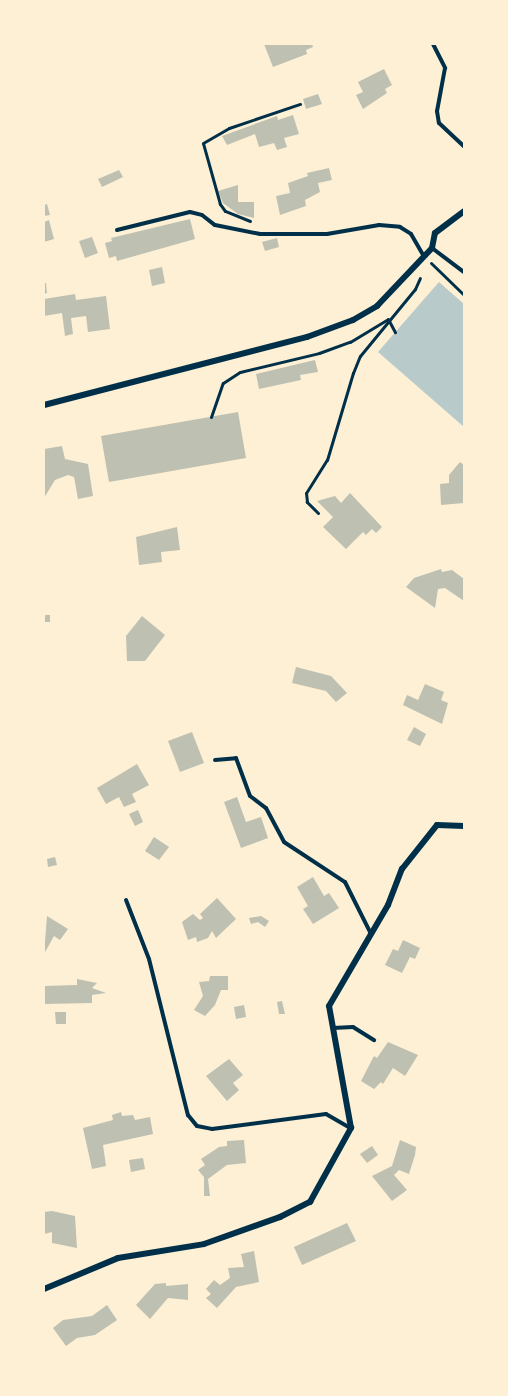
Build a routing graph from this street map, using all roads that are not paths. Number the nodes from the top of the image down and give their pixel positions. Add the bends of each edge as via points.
1 (432, 44) edge
2 (465, 146) edge
3 (465, 211) edge
4 (117, 230) dead end
5 (432, 248) junction
6 (423, 255) junction
7 (465, 272) edge
8 (44, 405) edge
9 (215, 760) dead end
10 (465, 826) edge
11 (126, 900) dead end
12 (372, 935) junction
13 (333, 1028) junction
14 (374, 1040) dead end
15 (351, 1128) junction
16 (44, 1289) edge

1 - 2 lane via 445,68 436,111 439,123
3 - 5 street via 435,233
4 - 6 lane via 190,212 244,233 277,231 297,235 400,226 411,234
5 - 6 street
5 - 7 lane
6 - 8 street via 377,306 353,320 307,337
9 - 12 lane via 236,758 250,796 266,808 284,842 345,882
10 - 12 street via 437,825 402,869
11 - 15 lane via 149,959 188,1115 197,1126 212,1129 326,1114
12 - 13 street via 329,1006
13 - 14 lane via 353,1027
13 - 15 street
15 - 16 street via 310,1202 204,1244 118,1258

